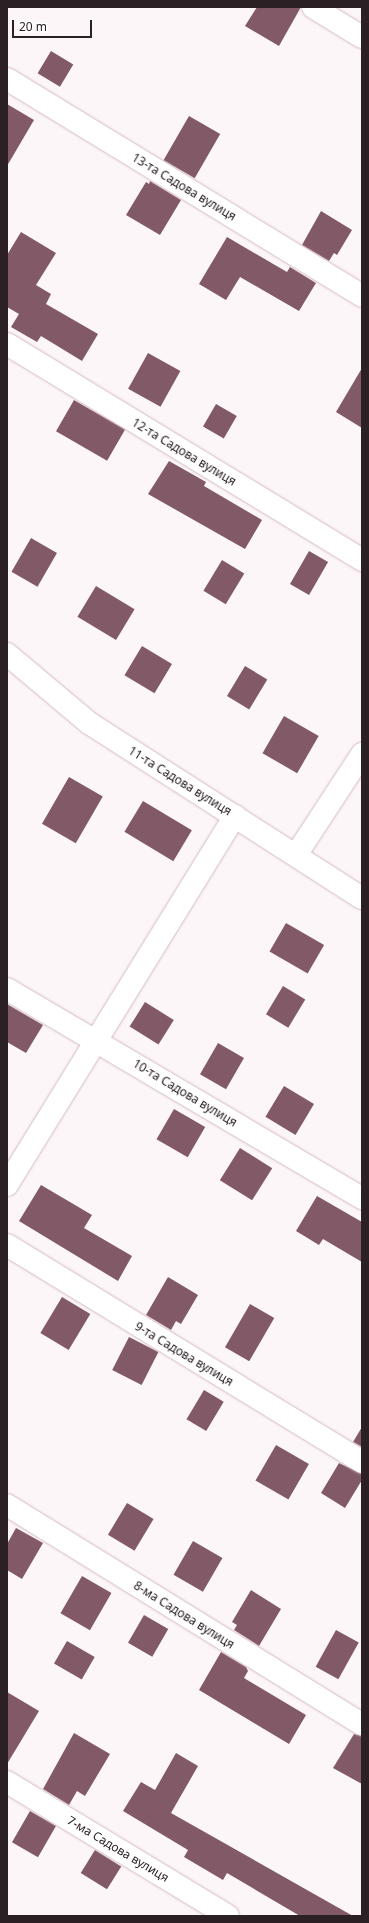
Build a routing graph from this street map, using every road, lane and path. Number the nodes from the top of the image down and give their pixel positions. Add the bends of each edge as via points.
1 (313, 7) edge
2 (362, 37) edge
3 (7, 79) edge
4 (362, 296) edge
5 (7, 344) edge
6 (362, 560) edge
7 (7, 654) edge
8 (362, 754) edge
9 (235, 816) junction
10 (296, 855) junction
11 (362, 898) edge
12 (7, 989) edge
13 (94, 1040) junction
14 (7, 1185) edge
15 (362, 1198) edge
16 (7, 1245) edge
17 (362, 1462) edge
18 (7, 1505) edge
19 (362, 1724) edge
20 (7, 1782) edge
21 (228, 1916) edge

1 - 2 street
3 - 4 street, 13-та Садова вулиця
5 - 6 street, 12-та Садова вулиця
7 - 9 street, 11-та Садова вулиця via 89,724
8 - 10 street
9 - 10 street, 11-та Садова вулиця
9 - 13 street
10 - 11 street, 11-та Садова вулиця
12 - 13 street, 10-та Садова вулиця
13 - 14 street
13 - 15 street, 10-та Садова вулиця
16 - 17 street, 9-та Садова вулиця
18 - 19 street, 8-ма Садова вулиця
20 - 21 street, 7-ма Садова вулиця

